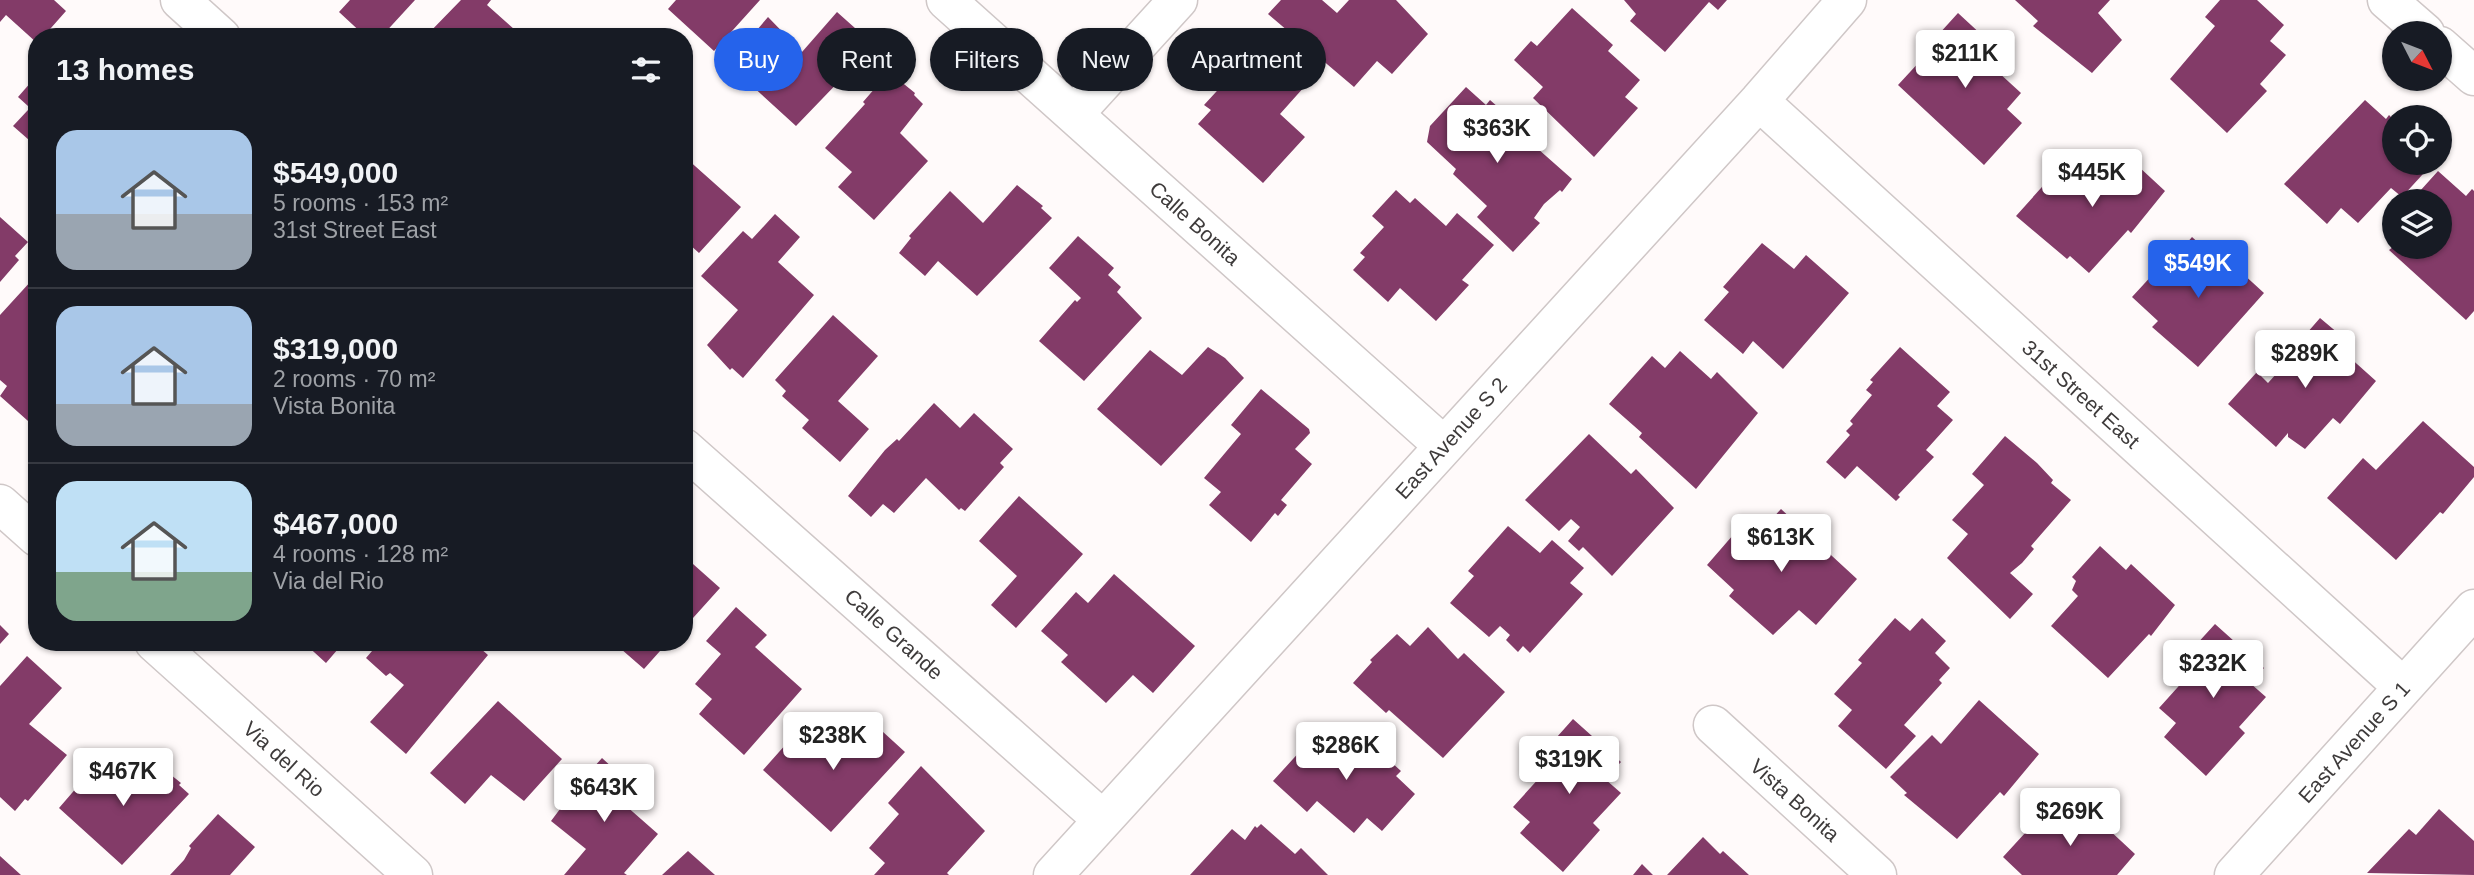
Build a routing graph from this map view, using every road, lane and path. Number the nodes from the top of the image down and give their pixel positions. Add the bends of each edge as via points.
1 (180, 0) edge
2 (946, 0) edge
3 (1178, 0) edge
4 (1847, 0) edge
5 (2387, 0) edge
6 (2411, 21) edge
7 (212, 28) edge
8 (2452, 57) edge
9 (2474, 76) edge
10 (1759, 102) junction
11 (1074, 114) junction
12 (1444, 446) junction
13 (693, 456) edge
14 (0, 504) edge
15 (28, 529) edge
16 (2474, 609) edge
17 (164, 651) edge
18 (2403, 687) junction
19 (1713, 725) dead end
20 (1103, 820) junction
21 (414, 875) edge
22 (1054, 875) edge
23 (1877, 875) edge
24 (2234, 875) edge

1 - 7 street
2 - 11 street, Calle Bonita
3 - 11 street
4 - 10 street, East Avenue S 2
5 - 6 street
8 - 9 street
10 - 12 street, East Avenue S 2
10 - 18 street, 31st Street East
11 - 12 street, Calle Bonita
12 - 20 street, East Avenue S 2
13 - 20 street, Calle Grande
14 - 15 street
16 - 18 street, East Avenue S 1
17 - 21 street, Via del Rio
18 - 24 street, East Avenue S 1
19 - 23 street, Vista Bonita
20 - 22 street, East Avenue S 2

